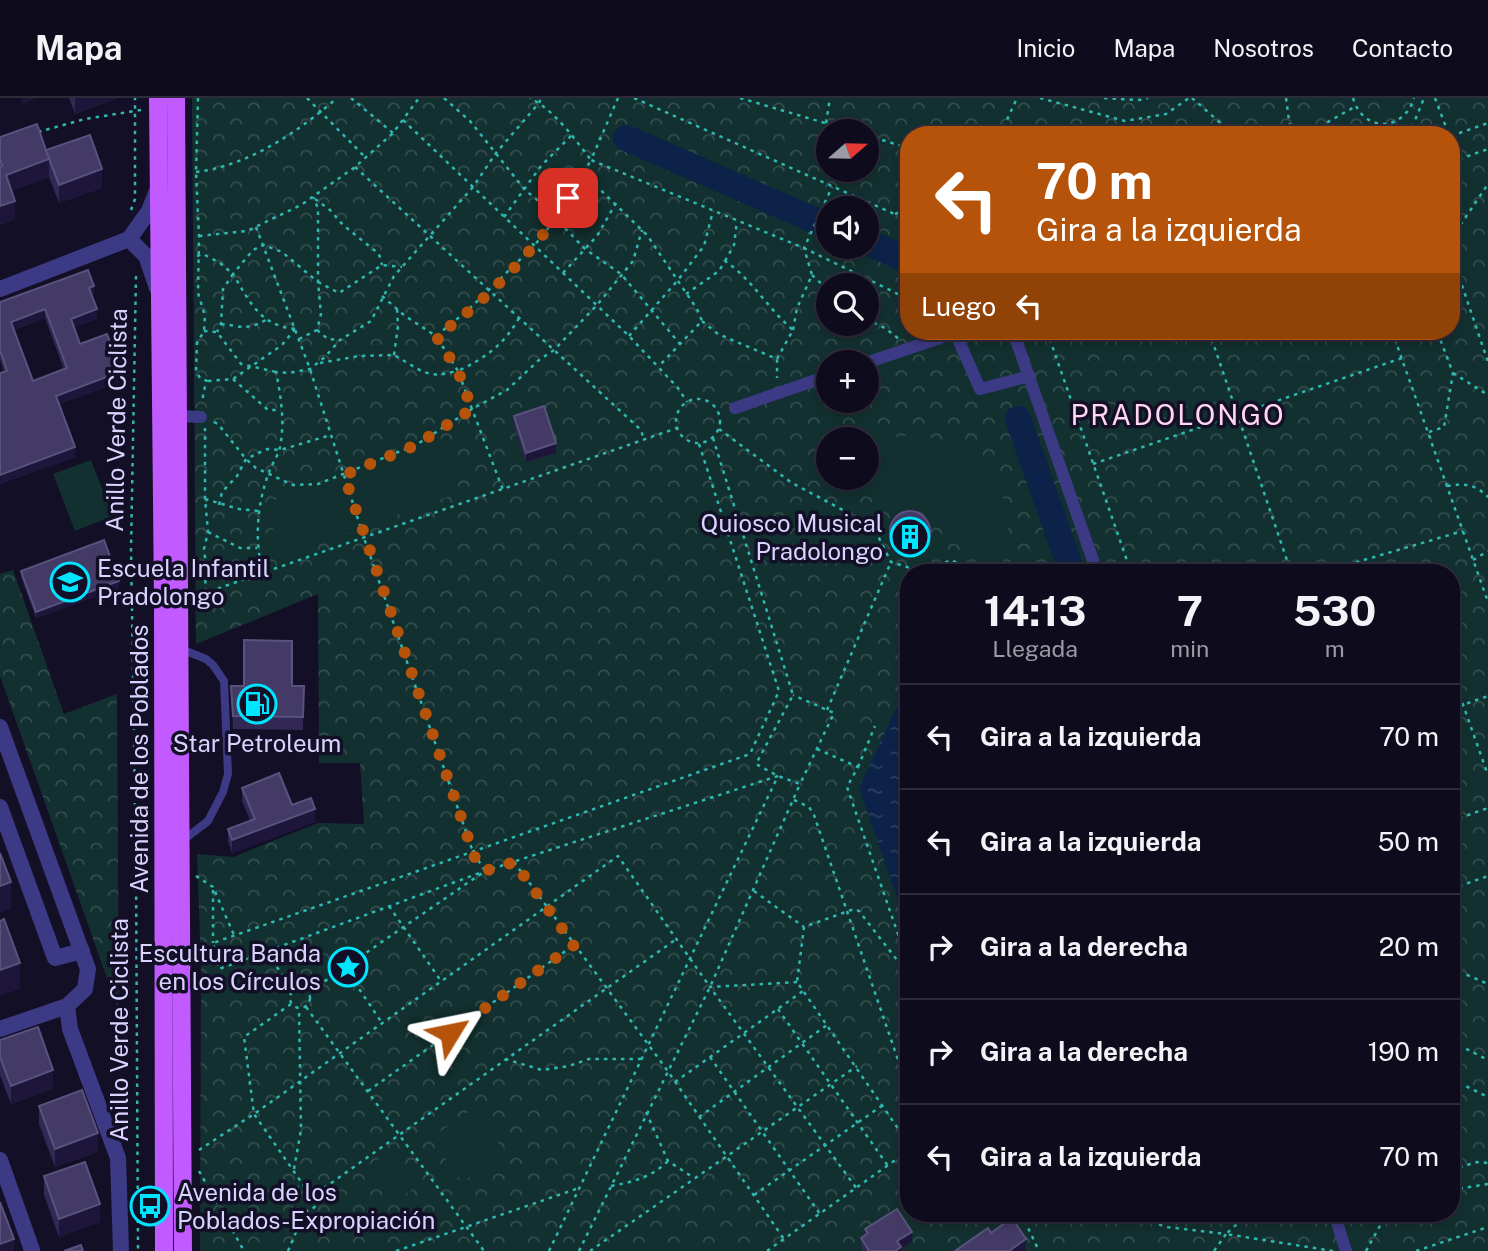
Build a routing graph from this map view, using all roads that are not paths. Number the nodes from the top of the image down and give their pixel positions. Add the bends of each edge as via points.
1 (177, 98) edge
2 (158, 103) edge
3 (159, 186) junction
4 (177, 228) junction
5 (159, 239) junction
6 (134, 244) junction
7 (0, 289) edge
8 (159, 298) junction
9 (933, 340) edge
10 (960, 340) edge
11 (1016, 340) edge
12 (879, 359) edge
13 (1030, 376) junction
14 (816, 380) edge
15 (735, 408) dead end
16 (179, 416) junction
17 (201, 417) road end
18 (1094, 564) edge
19 (181, 649) junction
20 (0, 727) edge
21 (0, 807) edge
22 (182, 841) junction
23 (82, 951) junction
24 (67, 1006) junction
25 (0, 1030) edge
26 (0, 1160) edge
27 (1337, 1222) edge
28 (32, 1250) edge
29 (121, 1251) edge
30 (164, 1251) edge
31 (183, 1251) edge
32 (1346, 1251) edge

1 - 4 main road, Avenida de los Poblados
2 - 3 main road, Avenida de los Poblados
3 - 5 main road, Avenida de los Poblados
3 - 6 street
4 - 5 street
4 - 16 main road, Avenida de los Poblados
5 - 6 street
5 - 8 main road, Avenida de los Poblados
6 - 7 street
6 - 8 street via 146,256
8 - 30 main road, Avenida de los Poblados
9 - 12 street
10 - 13 street via 980,389
11 - 13 street
13 - 18 street
14 - 15 street
16 - 17 street
16 - 19 main road, Avenida de los Poblados
19 - 22 main road, Avenida de los Poblados
19 - 22 lane via 213,664 224,681 228,774 208,821
20 - 23 street
21 - 23 street via 55,957
22 - 31 main road, Avenida de los Poblados
23 - 24 street via 88,969 85,989
24 - 25 street
24 - 29 street via 70,1029 118,1158
26 - 28 street
27 - 32 street

